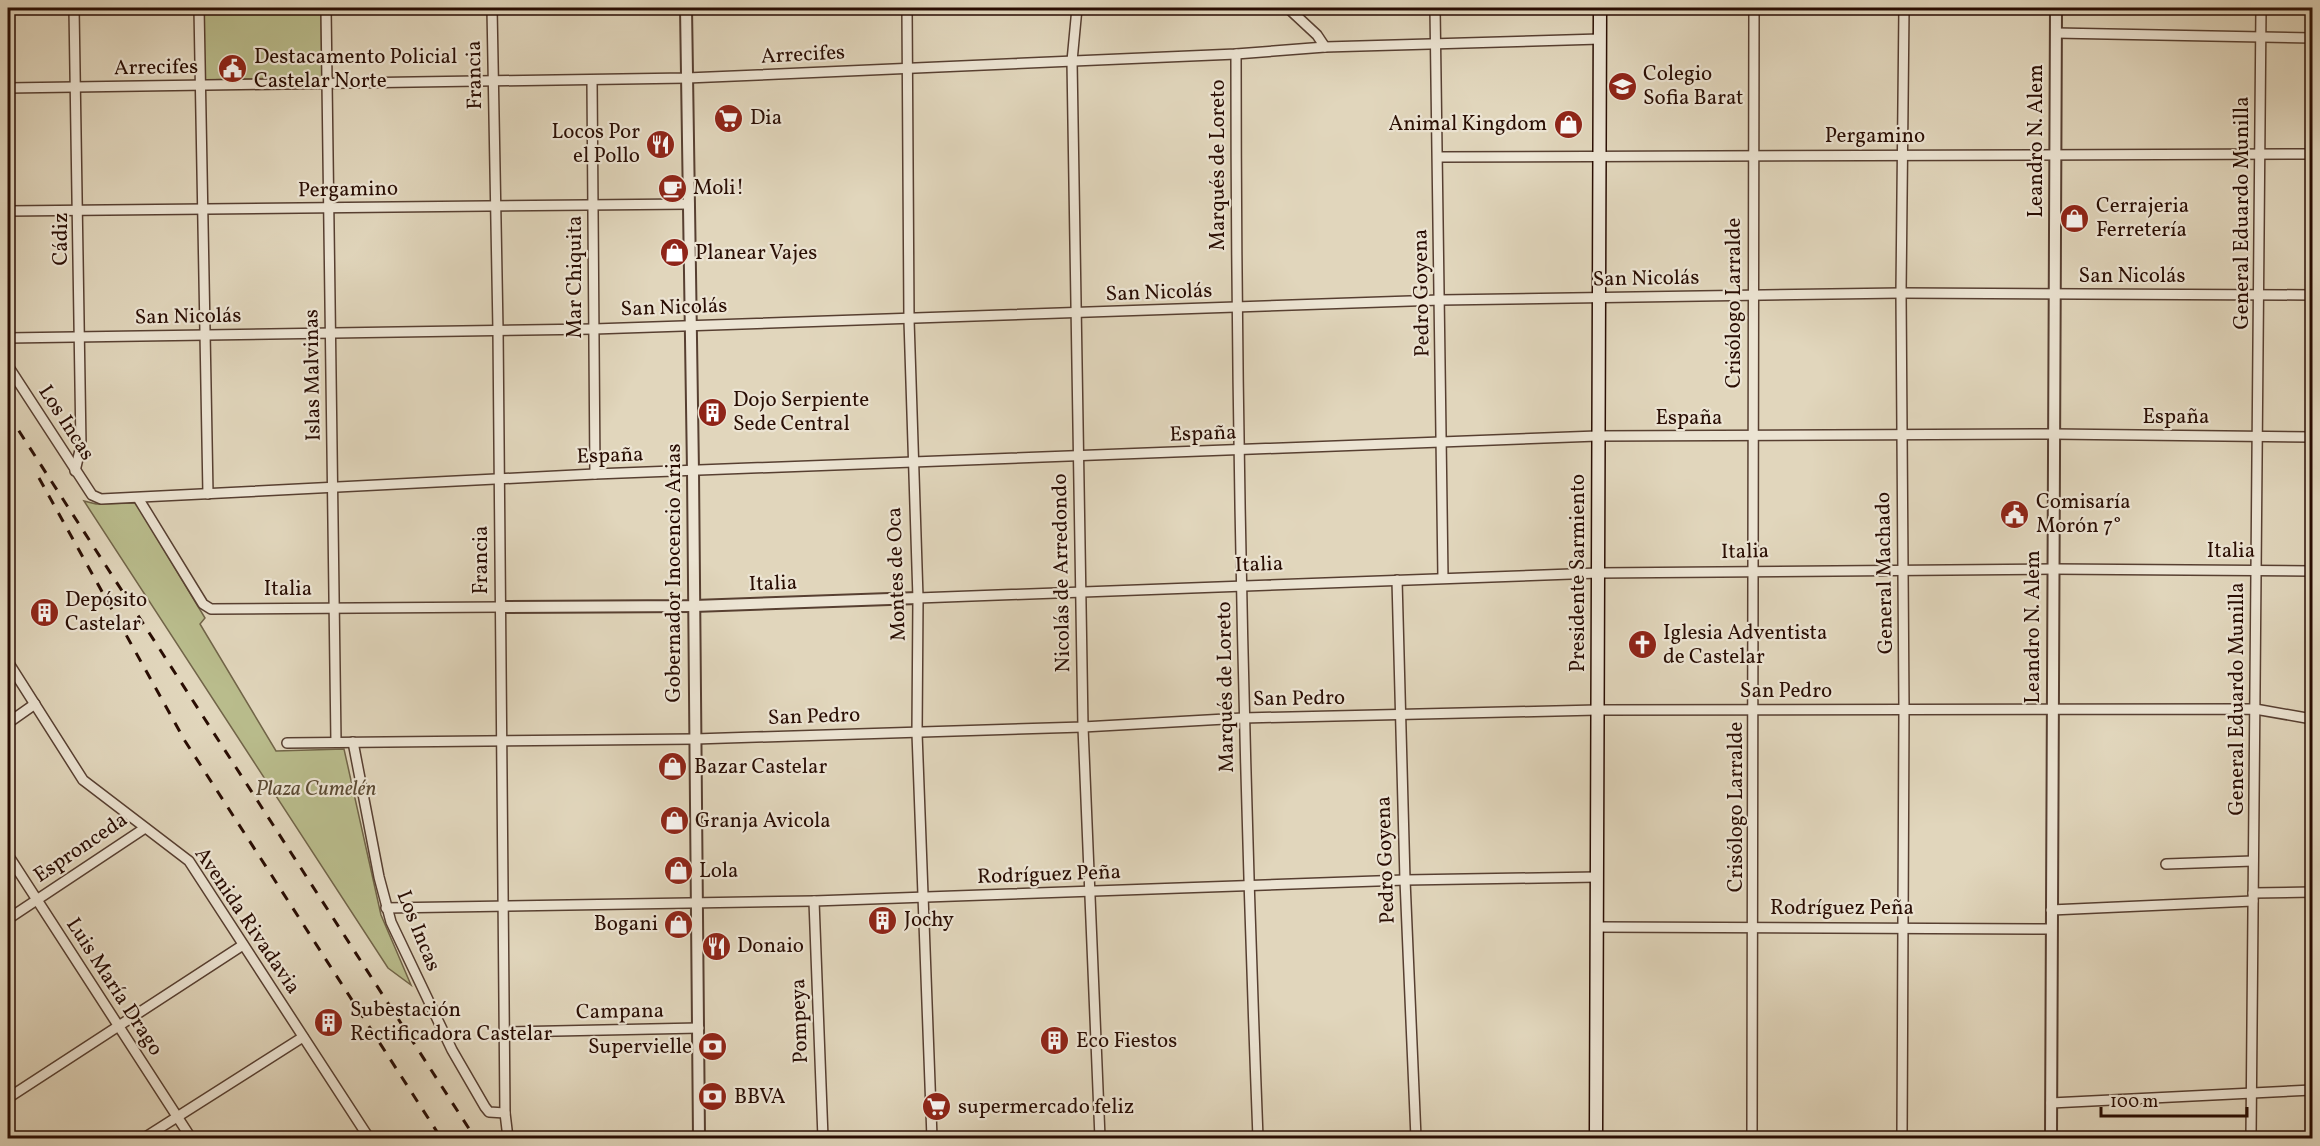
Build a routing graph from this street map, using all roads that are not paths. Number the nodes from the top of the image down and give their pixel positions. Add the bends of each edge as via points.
1 (74, 8) edge
2 (199, 8) edge
3 (326, 8) edge
4 (492, 8) edge
5 (686, 8) edge
6 (907, 8) edge
7 (1077, 8) edge
8 (1288, 8) edge
9 (1435, 8) edge
10 (1600, 8) edge
11 (1754, 8) edge
12 (1904, 8) edge
13 (2056, 8) edge
14 (2261, 8) edge
15 (2056, 33) junction
16 (2261, 38) junction
17 (2313, 38) edge
18 (1600, 39) junction
19 (1436, 44) junction
20 (1325, 48) junction
21 (1236, 54) junction
22 (1072, 61) junction
23 (908, 68) junction
24 (687, 78) junction
25 (591, 80) junction
26 (493, 82) junction
27 (327, 83) junction
28 (200, 85) junction
29 (77, 87) junction
30 (8, 88) edge
31 (1903, 153) junction
32 (1600, 154) junction
33 (1753, 154) junction
34 (2055, 154) junction
35 (2260, 154) junction
36 (2313, 154) edge
37 (1438, 157) junction
38 (689, 204) junction
39 (593, 205) junction
40 (495, 207) junction
41 (328, 208) junction
42 (202, 210) junction
43 (8, 211) edge
44 (79, 211) junction
45 (1901, 293) junction
46 (2054, 294) junction
47 (2260, 295) junction
48 (2313, 295) edge
49 (1751, 296) junction
50 (1600, 298) junction
51 (1440, 300) junction
52 (1236, 308) junction
53 (1076, 314) junction
54 (909, 320) junction
55 (691, 325) junction
56 (594, 328) junction
57 (498, 330) junction
58 (331, 332) junction
59 (205, 335) junction
60 (79, 336) junction
61 (8, 338) edge
62 (8, 366) edge
63 (1753, 435) junction
64 (1901, 435) junction
65 (2054, 435) junction
66 (1597, 436) junction
67 (2259, 436) junction
68 (2313, 437) edge
69 (1440, 444) junction
70 (1239, 451) junction
71 (1078, 457) junction
72 (912, 462) junction
73 (75, 471) junction
74 (693, 471) junction
75 (595, 474) junction
76 (499, 479) junction
77 (333, 487) junction
78 (208, 494) junction
79 (138, 498) junction
80 (96, 499) joint
81 (2054, 569) junction
82 (2256, 570) junction
83 (1903, 571) junction
84 (2313, 571) edge
85 (1754, 572) junction
86 (1598, 573) junction
87 (1443, 578) junction
88 (1397, 580) junction
89 (1243, 585) junction
90 (1082, 591) junction
91 (918, 598) junction
92 (694, 606) junction
93 (500, 607) junction
94 (334, 609) junction
95 (8, 662) edge
96 (35, 704) junction
97 (1904, 708) junction
98 (1753, 709) junction
99 (2053, 709) junction
100 (1597, 710) junction
101 (2255, 710) junction
102 (1399, 715) junction
103 (1243, 718) junction
104 (2313, 719) edge
105 (8, 723) edge
106 (1083, 727) junction
107 (917, 733) junction
108 (695, 739) junction
109 (502, 740) junction
110 (336, 742) junction
111 (353, 742) junction
112 (287, 743) dead end
113 (145, 828) junction
114 (8, 855) edge
115 (2253, 861) junction
116 (2166, 864) dead end
117 (1597, 877) junction
118 (1405, 879) junction
119 (1248, 885) junction
120 (1088, 891) junction
121 (2313, 892) edge
122 (2253, 897) junction
123 (924, 898) junction
124 (37, 900) junction
125 (814, 901) junction
126 (697, 904) junction
127 (502, 907) junction
128 (386, 908) junction
129 (2051, 910) junction
130 (8, 919) edge
131 (1754, 926) junction
132 (1597, 927) junction
133 (1901, 927) junction
134 (2051, 928) junction
135 (243, 945) junction
136 (116, 1026) junction
137 (699, 1028) junction
138 (505, 1032) junction
139 (303, 1036) junction
140 (2313, 1090) edge
141 (2251, 1094) junction
142 (8, 1098) edge
143 (2051, 1103) junction
144 (505, 1113) junction
145 (177, 1117) junction
146 (144, 1138) edge
147 (191, 1138) edge
148 (369, 1138) edge
149 (508, 1138) edge
150 (699, 1138) edge
151 (823, 1138) edge
152 (932, 1138) edge
153 (1100, 1138) edge
154 (1258, 1138) edge
155 (1416, 1138) edge
156 (1596, 1138) edge
157 (1752, 1138) edge
158 (1902, 1138) edge
159 (2051, 1138) edge
160 (2251, 1138) edge

1 - 29 street, Cádiz
2 - 28 street
3 - 27 street, Islas Malvinas
4 - 26 street, Francia
5 - 24 street, Gobernador Inocencio Arias
6 - 23 street, Montes de Oca
7 - 22 street, Nicolás de Arredondo
8 - 20 street
9 - 19 street, Pedro Goyena
10 - 18 main road, Presidente Sarmiento
11 - 33 street, Crisólogo Larralde
12 - 31 street, General Machado
13 - 15 street, Leandro N. Alem
14 - 16 street, General Eduardo Munilla
15 - 16 street
15 - 34 street, Leandro N. Alem
16 - 17 street
16 - 35 street, General Eduardo Munilla
18 - 19 street, Arrecifes
18 - 32 main road, Presidente Sarmiento
19 - 20 street, Arrecifes
19 - 37 street, Pedro Goyena
20 - 21 street, Arrecifes
21 - 22 street, Arrecifes
21 - 52 street, Marqués de Loreto
22 - 23 street, Arrecifes
22 - 53 street, Nicolás de Arredondo
23 - 24 street, Arrecifes
23 - 54 street, Montes de Oca
24 - 25 street, Arrecifes
24 - 38 street, Gobernador Inocencio Arias
25 - 26 street, Arrecifes
25 - 39 street, Mar Chiquita
26 - 27 street, Arrecifes
26 - 40 street, Francia
27 - 28 street, Arrecifes
27 - 41 street, Islas Malvinas
28 - 29 street, Arrecifes
28 - 42 street
29 - 30 street, Arrecifes
29 - 44 street, Cádiz
31 - 33 street, Pergamino
31 - 34 street, Pergamino
31 - 45 street, General Machado
32 - 33 street, Pergamino
32 - 37 street, Pergamino
32 - 50 main road, Presidente Sarmiento
33 - 49 street, Crisólogo Larralde
34 - 35 street, Pergamino
34 - 46 street, Leandro N. Alem
35 - 36 street, Pergamino
35 - 47 street, General Eduardo Munilla
37 - 51 street, Pedro Goyena
38 - 39 street, Pergamino
38 - 55 street, Gobernador Inocencio Arias
39 - 40 street, Pergamino
39 - 56 street, Mar Chiquita
40 - 41 street, Pergamino
40 - 57 street, Francia
41 - 42 street, Pergamino
41 - 58 street, Islas Malvinas
42 - 44 street, Pergamino
42 - 59 street
43 - 44 street, Pergamino
44 - 60 street, Cádiz
45 - 46 street, San Nicolás
45 - 49 street, San Nicolás
45 - 64 street, General Machado
46 - 47 street, San Nicolás
46 - 65 street, Leandro N. Alem
47 - 48 street, San Nicolás
47 - 67 street, General Eduardo Munilla
49 - 50 street, San Nicolás
49 - 63 street, Crisólogo Larralde
50 - 51 street, San Nicolás
50 - 66 main road, Presidente Sarmiento
51 - 52 street, San Nicolás
51 - 69 street, Pedro Goyena
52 - 53 street, San Nicolás
52 - 70 street, Marqués de Loreto
53 - 54 street, San Nicolás
53 - 71 street, Nicolás de Arredondo
54 - 55 street, San Nicolás
54 - 72 street, Montes de Oca
55 - 56 street, San Nicolás
55 - 74 street, Gobernador Inocencio Arias
56 - 57 street, San Nicolás
56 - 75 street, Mar Chiquita
57 - 58 street, San Nicolás
57 - 76 street, Francia
58 - 59 street, San Nicolás
58 - 77 street, Islas Malvinas
59 - 60 street, San Nicolás
59 - 78 street
60 - 61 street, San Nicolás
60 - 73 street, Cádiz via 81,446
62 - 73 street, Los Incas
63 - 64 street, España
63 - 66 street, España
63 - 85 street, Crisólogo Larralde
64 - 65 street, España
64 - 83 street, General Machado
65 - 67 street, España
65 - 81 street, Leandro N. Alem
66 - 69 street, España
66 - 86 main road, Presidente Sarmiento
67 - 68 street, España
67 - 82 street, General Eduardo Munilla
69 - 70 street, España
69 - 87 street, Pedro Goyena
70 - 71 street, España
70 - 89 street, Marqués de Loreto
71 - 72 street, España
71 - 90 street, Nicolás de Arredondo
72 - 74 street, España
72 - 91 street, Montes de Oca
73 - 80 street, Los Incas
74 - 75 street, España
74 - 92 street, Gobernador Inocencio Arias
75 - 76 street, España
76 - 77 street, España
76 - 93 street, Francia
77 - 78 street, España
77 - 94 street, Islas Malvinas
78 - 79 street, España
79 - 80 street, España
79 - 94 street, Italia via 206,607
81 - 82 street, Italia
81 - 83 street, Italia
81 - 99 street, Leandro N. Alem
82 - 84 street, Italia
82 - 101 street, General Eduardo Munilla
83 - 85 street, Italia
83 - 97 street, General Machado
85 - 86 street, Italia
85 - 98 street, Crisólogo Larralde
86 - 87 street, Italia
86 - 100 main road, Presidente Sarmiento
87 - 88 street, Italia
88 - 89 street, Italia
88 - 102 street, Pedro Goyena
89 - 90 street, Italia
89 - 103 street, Marqués de Loreto
90 - 91 street, Italia
90 - 106 street, Nicolás de Arredondo
91 - 92 street, Italia
91 - 107 street, Montes de Oca
92 - 93 street, Italia
92 - 108 street, Gobernador Inocencio Arias
93 - 94 street, Italia
93 - 109 street, Francia
94 - 110 street, Islas Malvinas
95 - 96 street, Avenida Rivadavia
96 - 105 street
96 - 113 street, Avenida Rivadavia via 83,780
97 - 98 street, San Pedro
97 - 99 street, San Pedro
97 - 133 street, General Machado
98 - 100 street, San Pedro
98 - 131 street, Crisólogo Larralde
99 - 101 street, San Pedro
99 - 129 street, Leandro N. Alem
100 - 102 street, San Pedro
100 - 117 main road, Presidente Sarmiento
101 - 104 street, San Pedro
101 - 115 street, General Eduardo Munilla
102 - 103 street, San Pedro
102 - 118 street, Pedro Goyena
103 - 106 street, San Pedro
103 - 119 street, Marqués de Loreto
106 - 107 street, San Pedro
106 - 120 street, Nicolás de Arredondo
107 - 108 street, San Pedro
107 - 123 street, Montes de Oca
108 - 109 street, San Pedro
108 - 126 street, Gobernador Inocencio Arias
109 - 111 street, San Pedro
109 - 127 street, Francia
110 - 111 street, San Pedro
110 - 112 street, San Pedro
111 - 128 street, Los Incas
113 - 124 street, Espronceda
113 - 135 street, Avenida Rivadavia via 189,861
114 - 124 street, Luis María Drago
115 - 116 street
115 - 122 street, General Eduardo Munilla
117 - 118 street, Rodríguez Peña
117 - 132 main road, Presidente Sarmiento
118 - 119 street, Rodríguez Peña
118 - 155 street, Pedro Goyena
119 - 120 street, Rodríguez Peña
119 - 154 street, Marqués de Loreto
120 - 123 street, Rodríguez Peña
120 - 153 street, Nicolás de Arredondo
121 - 122 street
122 - 129 street
122 - 141 street, General Eduardo Munilla
123 - 125 street, Rodríguez Peña
123 - 152 street, Montes de Oca
124 - 130 street, Espronceda
124 - 136 street, Luis María Drago
125 - 126 street, Rodríguez Peña
125 - 151 street, Pompeya
126 - 127 street, Rodríguez Peña
126 - 137 street, Gobernador Inocencio Arias
127 - 128 street, Rodríguez Peña
127 - 138 street, Francia
128 - 144 street, Los Incas via 452,1050 485,1107 489,1112
129 - 134 street, Leandro N. Alem
131 - 132 street, Rodríguez Peña
131 - 133 street, Rodríguez Peña
131 - 157 street, Crisólogo Larralde
132 - 156 main road, Presidente Sarmiento
133 - 134 street, Rodríguez Peña
133 - 158 street, General Machado
134 - 143 street, Leandro N. Alem
135 - 136 street
135 - 139 street, Avenida Rivadavia
136 - 142 street
136 - 145 street, Luis María Drago
137 - 138 street, Campana
137 - 150 street, Gobernador Inocencio Arias
138 - 144 street, Francia
139 - 145 street
139 - 148 street, Avenida Rivadavia
140 - 141 street
141 - 143 street
141 - 160 street, General Eduardo Munilla
143 - 159 street, Leandro N. Alem
144 - 149 street
145 - 146 street
145 - 147 street, Luis María Drago

